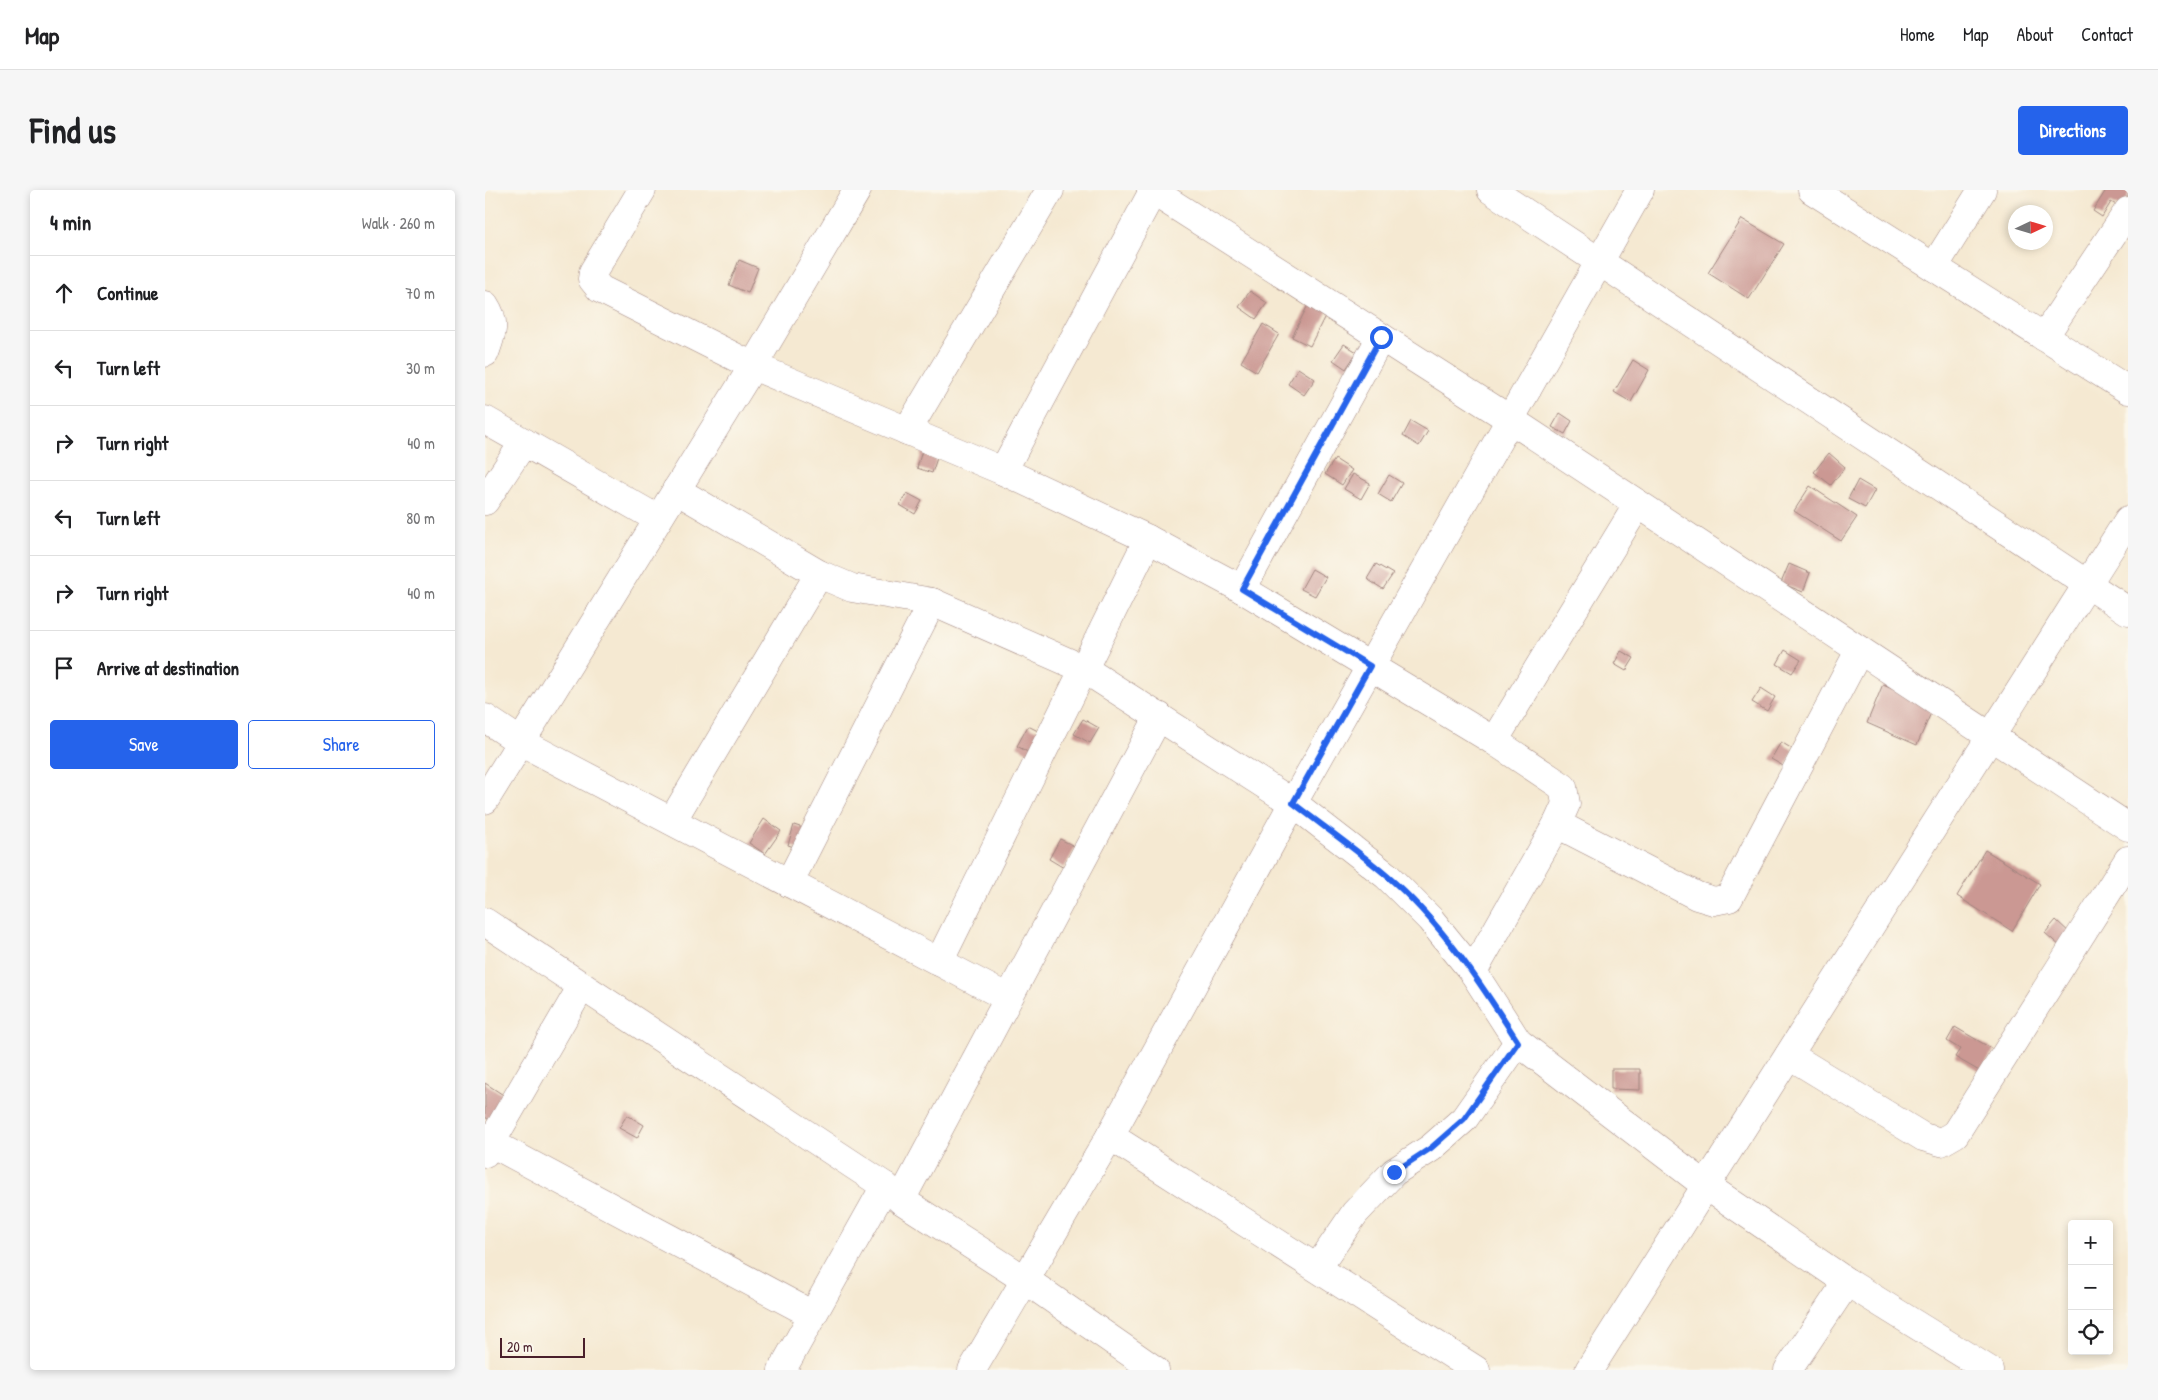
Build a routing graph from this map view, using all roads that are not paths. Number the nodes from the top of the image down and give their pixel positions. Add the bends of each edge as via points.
1 (642, 190) edge
2 (857, 190) edge
3 (1050, 190) edge
4 (1152, 190) edge
5 (1491, 190) edge
6 (1640, 190) edge
7 (1812, 190) edge
8 (1982, 190) edge
9 (1839, 197) edge
10 (2128, 211) edge
11 (1601, 263) junction
12 (1934, 267) junction
13 (485, 305) edge
14 (1381, 337) junction
15 (2044, 337) junction
16 (485, 353) edge
17 (753, 366) junction
18 (2128, 390) edge
19 (485, 420) edge
20 (1511, 420) junction
21 (907, 431) junction
22 (523, 442) junction
23 (1003, 471) junction
24 (676, 490) junction
25 (485, 501) edge
26 (1638, 504) junction
27 (658, 519) junction
28 (2128, 520) edge
29 (1148, 539) junction
30 (819, 574) junction
31 (2087, 585) junction
32 (1242, 589) junction
33 (932, 602) junction
34 (2128, 611) edge
35 (1859, 650) junction
36 (1370, 666) junction
37 (1084, 670) junction
38 (1159, 716) junction
39 (485, 718) edge
40 (1991, 738) junction
41 (1494, 741) junction
42 (521, 742) junction
43 (485, 800) edge
44 (1293, 803) junction
45 (672, 821) junction
46 (1557, 824) junction
47 (2128, 827) edge
48 (2128, 860) edge
49 (789, 883) junction
50 (485, 922) edge
51 (939, 962) junction
52 (1473, 972) junction
53 (582, 986) junction
54 (1008, 998) junction
55 (1518, 1042) junction
56 (1789, 1055) junction
57 (1111, 1136) junction
58 (488, 1148) edge
59 (1705, 1185) junction
60 (893, 1193) junction
61 (1318, 1267) junction
62 (1024, 1279) junction
63 (1847, 1282) junction
64 (813, 1315) junction
65 (782, 1370) edge
66 (972, 1370) edge
67 (1155, 1370) edge
68 (1476, 1370) edge
69 (1589, 1370) edge
70 (1788, 1370) edge
71 (1989, 1370) edge

1 - 17 street via 593,272 594,284
2 - 17 street
3 - 21 street
4 - 14 street
4 - 23 street
5 - 11 street
6 - 11 street
7 - 9 street
8 - 12 street
9 - 12 street
10 - 15 street
11 - 20 street
11 - 31 street
12 - 15 street
13 - 16 street via 493,316 492,335
14 - 20 street
14 - 32 street
15 - 18 street
17 - 21 street
17 - 24 street
19 - 22 street
20 - 26 street
20 - 36 street
21 - 23 street
22 - 25 street
22 - 27 street
23 - 29 street
24 - 27 street
24 - 30 street
26 - 35 street
26 - 41 street
27 - 42 street
28 - 31 street
29 - 32 street
29 - 37 street
30 - 33 street via 851,588
30 - 45 street
31 - 34 street
31 - 40 street
32 - 36 street
33 - 37 street
33 - 49 street
35 - 40 street
35 - 46 street via 1729,898 1715,902 1697,896
36 - 41 street
36 - 44 street
37 - 38 street
37 - 51 street
38 - 44 street
38 - 54 street
39 - 42 street
40 - 47 street
40 - 56 street
41 - 46 street via 1563,787 1567,804
42 - 43 street
42 - 45 street
44 - 52 street via 1387,876 1430,919
44 - 57 street
45 - 49 street
46 - 52 street
48 - 56 street via 1955,1134 1941,1142 1923,1137
49 - 51 street
50 - 53 street
51 - 54 street
52 - 55 street
53 - 58 street
53 - 60 street
54 - 60 street
55 - 59 street
55 - 61 street via 1464,1119 1431,1148 1394,1172 1355,1213
56 - 59 street
57 - 61 street
57 - 62 street
58 - 64 street
59 - 63 street
59 - 69 street
60 - 62 street
60 - 64 street
61 - 68 street
62 - 66 street
62 - 67 street
63 - 70 street
63 - 71 street
64 - 65 street

